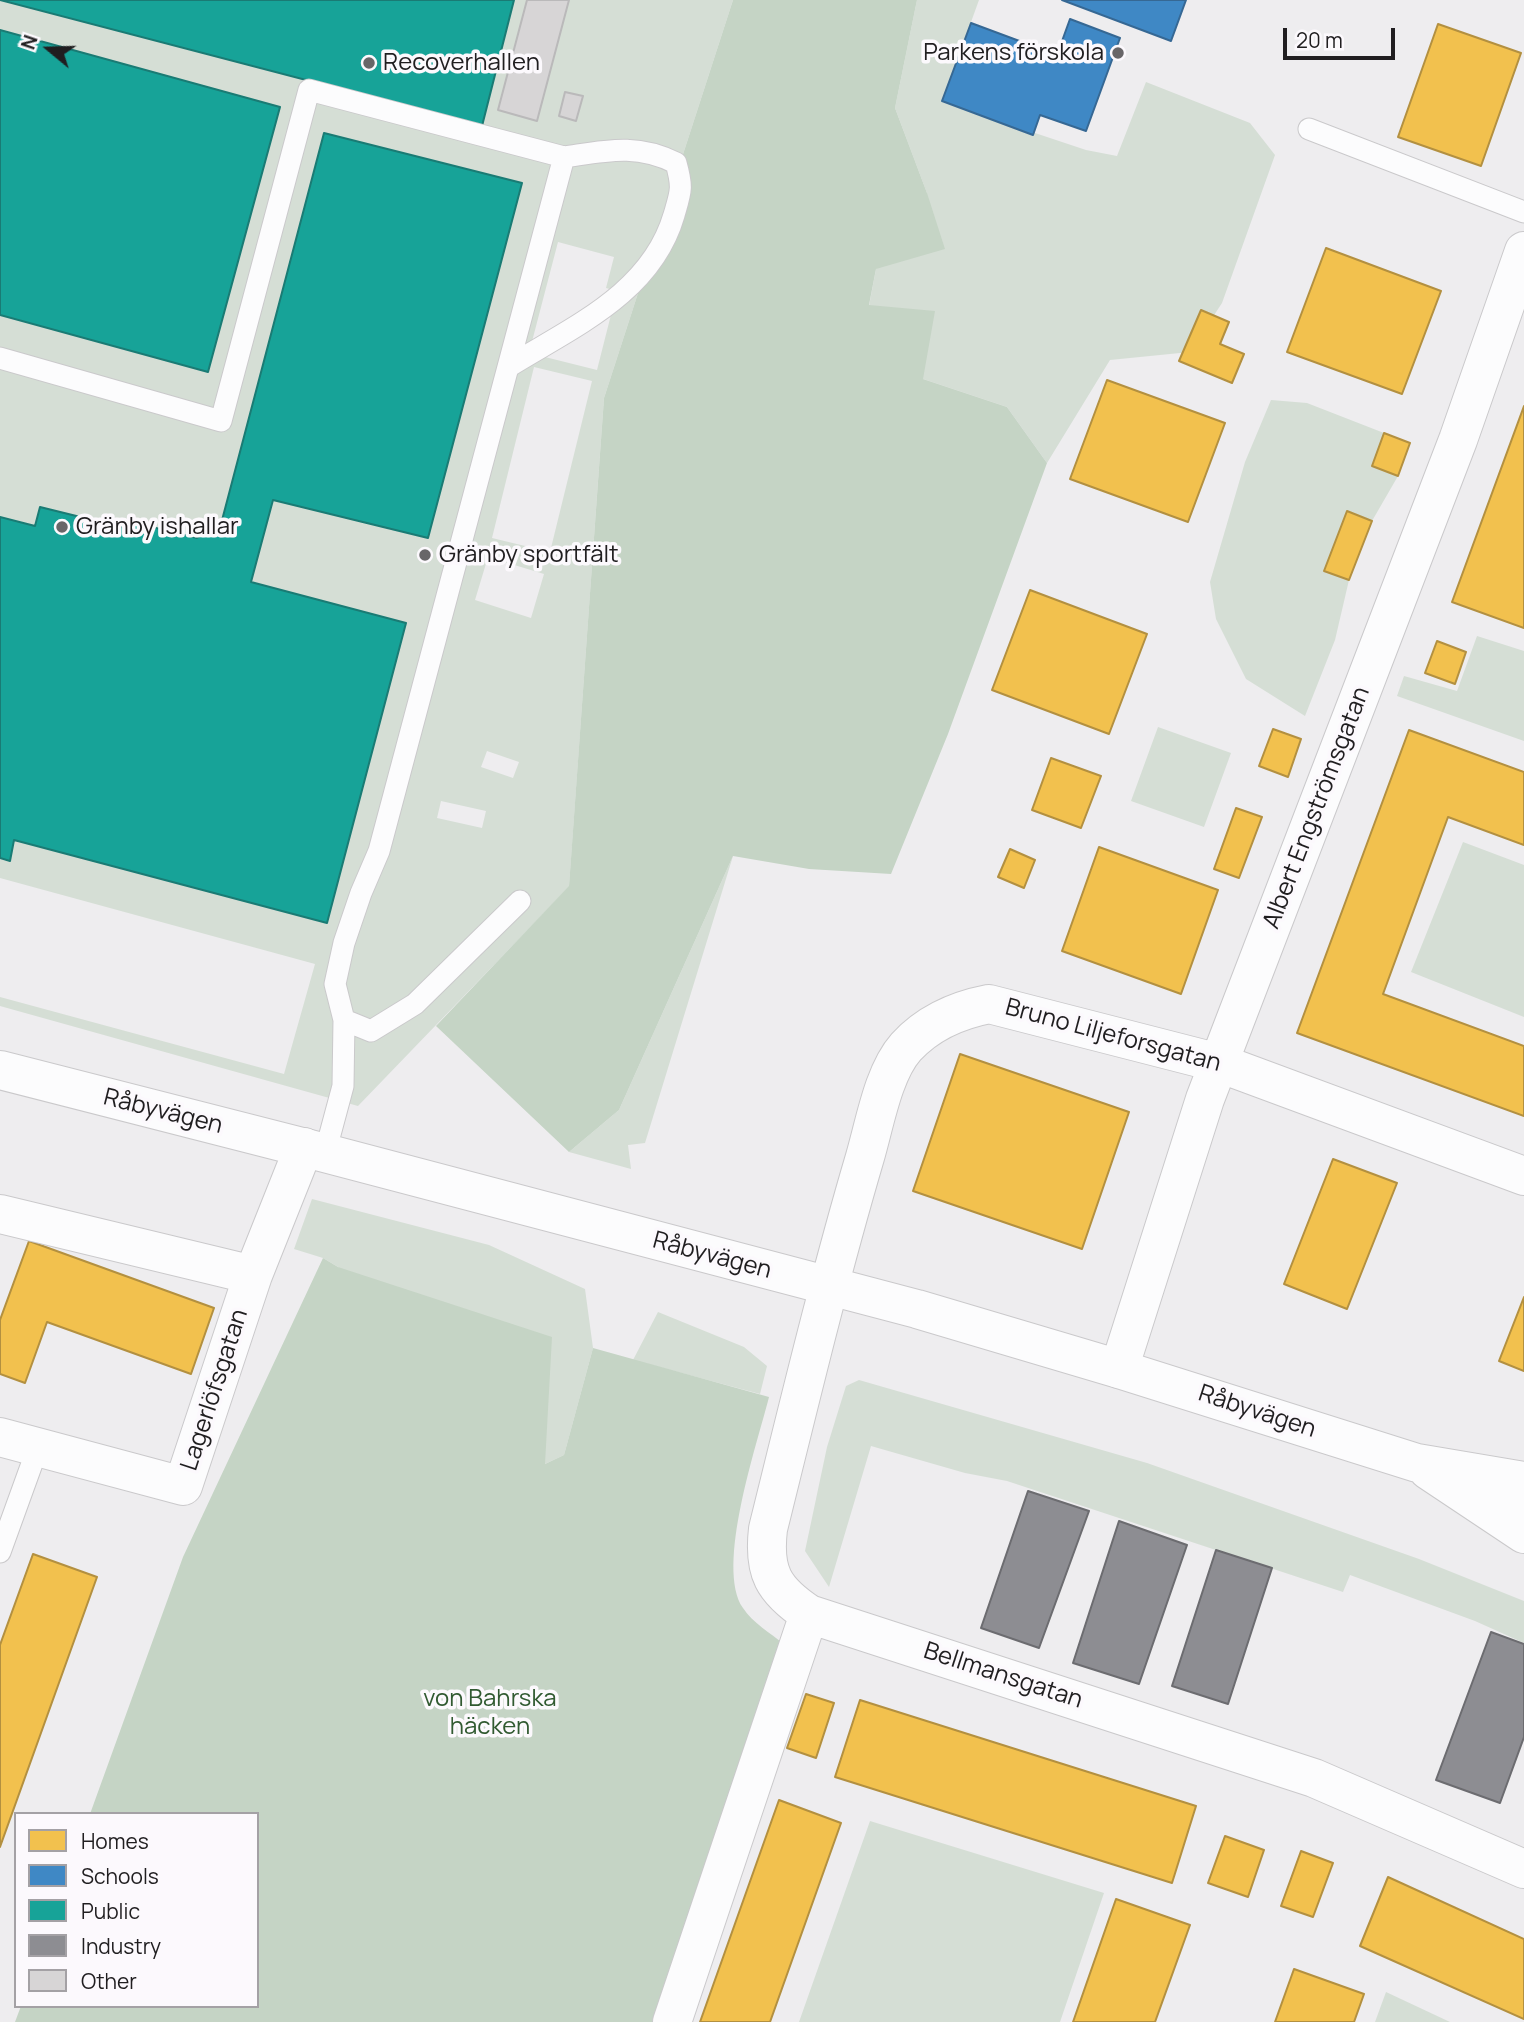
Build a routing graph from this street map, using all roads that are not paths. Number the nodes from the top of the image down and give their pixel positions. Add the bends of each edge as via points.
1 (1309, 129) dead end
2 (564, 157) junction
3 (1524, 212) edge
4 (1524, 251) edge
5 (0, 358) edge
6 (508, 367) junction
7 (520, 901) dead end
8 (344, 1020) junction
9 (1219, 1063) junction
10 (0, 1070) edge
11 (314, 1150) junction
12 (1524, 1176) edge
13 (2, 1219) edge
14 (253, 1275) junction
15 (829, 1287) junction
16 (1119, 1368) junction
17 (0, 1437) edge
18 (38, 1447) junction
19 (1417, 1463) junction
20 (1524, 1482) edge
21 (1524, 1507) edge
22 (1524, 1534) edge
23 (0, 1552) edge
24 (809, 1614) junction
25 (1524, 1869) edge
26 (672, 2022) edge

1 - 3 lane
2 - 5 lane via 309,90 220,421
2 - 6 lane
2 - 6 lane via 621,149 659,155 676,163 683,186 667,238 641,277 620,297
4 - 9 street, Albert Engströmsgatan via 1458,440
6 - 8 lane via 379,851 344,943 335,984
7 - 8 lane via 415,1004 371,1031
8 - 11 lane via 343,1086
9 - 12 street, Bruno Liljeforsgatan
9 - 15 street, Bruno Liljeforsgatan via 989,1003 941,1019 905,1048 891,1070
9 - 16 street, Albert Engströmsgatan
10 - 11 street, Råbyvägen
11 - 14 street, Lagerlöfsgatan
11 - 15 street, Råbyvägen
13 - 14 street, Lagerlöfsgatan
14 - 18 street, Lagerlöfsgatan via 183,1486
15 - 16 street, Råbyvägen
15 - 24 street, Bellmansgatan via 766,1546 767,1568 776,1586
16 - 19 street, Råbyvägen
17 - 18 street, Lagerlöfsgatan
18 - 23 lane
19 - 20 street, Råbyvägen
19 - 21 lane, Råbyvägen
19 - 22 street, Råbyvägen
24 - 25 street, Bellmansgatan via 1314,1777
24 - 26 street

